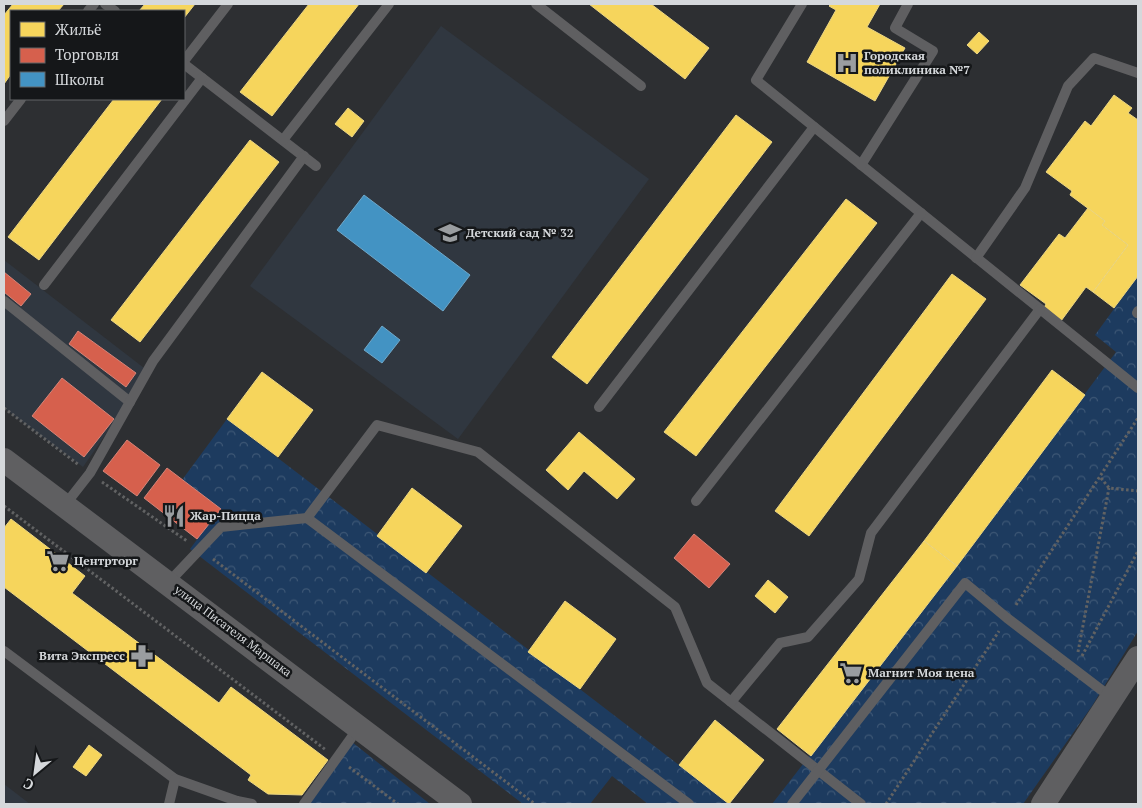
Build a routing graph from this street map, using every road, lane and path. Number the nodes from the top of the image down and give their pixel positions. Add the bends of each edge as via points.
1 (228, 4) edge
2 (389, 4) edge
3 (536, 4) edge
4 (802, 4) edge
5 (908, 4) edge
6 (185, 61) edge
7 (185, 63) edge
8 (1138, 73) edge
9 (202, 78) junction
10 (641, 86) dead end
11 (20, 100) edge
12 (4, 121) edge
13 (814, 127) junction
14 (283, 140) junction
15 (304, 156) junction
16 (862, 165) junction
17 (316, 166) dead end
18 (921, 214) junction
19 (976, 258) junction
20 (44, 285) dead end
21 (4, 301) edge
22 (1040, 309) junction
23 (1138, 388) edge
24 (130, 402) junction
25 (599, 407) dead end
26 (4, 408) edge
27 (6, 465) edge
28 (90, 473) junction
29 (1101, 478) dead end
30 (1109, 488) junction
31 (1138, 491) edge
32 (696, 502) dead end
33 (64, 505) junction
34 (4, 506) edge
35 (307, 518) junction
36 (201, 550) junction
37 (1138, 551) edge
38 (169, 582) junction
39 (4, 651) edge
40 (1138, 658) edge
41 (1075, 670) junction
42 (1112, 698) junction
43 (731, 702) junction
44 (359, 727) junction
45 (337, 758) junction
46 (818, 771) junction
47 (175, 779) junction
48 (169, 804) edge
49 (252, 804) edge
50 (304, 804) edge
51 (398, 804) edge
52 (460, 804) edge
53 (535, 804) edge
54 (689, 804) edge
55 (792, 804) edge
56 (861, 804) edge
57 (1043, 804) edge

1 - 6 lane
2 - 14 lane
3 - 10 lane
4 - 13 lane via 756,80
5 - 16 lane via 894,28 933,51
7 - 9 lane
8 - 19 lane via 1094,58 1068,86 1025,188
9 - 14 lane
9 - 20 lane
11 - 12 lane
13 - 16 lane
13 - 25 lane
14 - 15 lane
15 - 17 lane
15 - 24 lane via 153,361
16 - 18 lane
18 - 19 lane
18 - 32 lane
19 - 22 lane
21 - 24 lane
22 - 23 lane
22 - 43 lane via 871,533 859,579 808,637 780,643
24 - 28 lane
26 - 28 path
27 - 33 street, улица Писателя Маршака
28 - 33 lane
28 - 36 path
29 - 30 path
30 - 31 path
30 - 41 path
33 - 38 street, улица Писателя Маршака
34 - 45 path
35 - 36 lane via 220,527
35 - 43 lane via 376,425 478,452 675,607 707,683
35 - 54 lane
36 - 38 lane
36 - 53 path
37 - 41 path
38 - 44 street, улица Писателя Маршака
39 - 47 lane
40 - 42 street
41 - 42 lane
41 - 46 lane via 965,583
42 - 57 street
43 - 46 lane
44 - 45 lane
44 - 52 street, улица Писателя Маршака
45 - 50 lane
45 - 51 path
46 - 55 lane
46 - 56 lane
47 - 48 lane
47 - 49 lane

